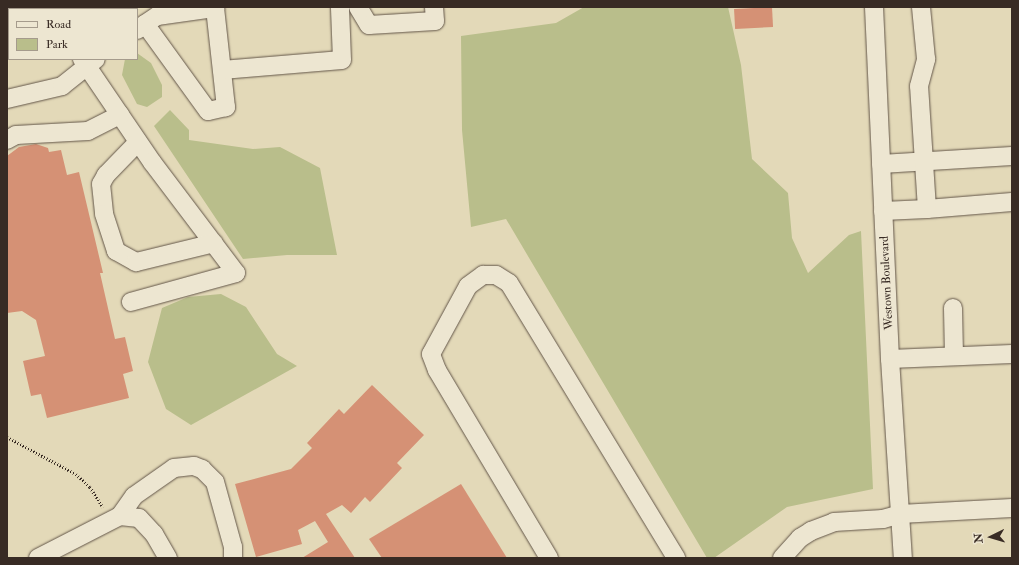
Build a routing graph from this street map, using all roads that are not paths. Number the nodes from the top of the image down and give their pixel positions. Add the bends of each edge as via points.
1 (340, 7) edge
2 (358, 7) edge
3 (874, 7) edge
4 (921, 7) edge
5 (434, 14) edge
6 (141, 27) edge
7 (88, 61) edge
8 (222, 70) junction
9 (7, 99) edge
10 (120, 115) junction
11 (11, 138) edge
12 (138, 142) junction
13 (1012, 156) edge
14 (924, 163) junction
15 (881, 164) junction
16 (1012, 202) edge
17 (927, 209) junction
18 (883, 211) junction
19 (214, 243) junction
20 (131, 302) dead end
21 (953, 308) dead end
22 (1012, 354) edge
23 (954, 356) junction
24 (890, 359) junction
25 (1012, 508) edge
26 (900, 514) junction
27 (120, 516) junction
28 (66, 552) edge
29 (38, 558) edge
30 (168, 558) edge
31 (233, 558) edge
32 (548, 558) edge
33 (676, 558) edge
34 (782, 558) edge
35 (903, 558) edge

1 - 8 street via 342,60
2 - 5 street via 369,25
3 - 15 street, Westown Boulevard
4 - 14 street via 926,59 919,86
6 - 8 street via 157,16 215,8
6 - 8 street via 208,111 226,107
7 - 9 street via 62,86
7 - 10 street
10 - 11 street via 88,131
10 - 12 street
12 - 19 street
12 - 19 street via 106,174 101,184 104,214 116,251 136,262
13 - 14 street
14 - 15 street
14 - 17 street
15 - 18 street, Westown Boulevard
16 - 17 street
17 - 18 street
18 - 24 street, Westown Boulevard
19 - 20 street via 236,273
21 - 23 street
22 - 23 street
23 - 24 street
24 - 26 street, Westown Boulevard
25 - 26 street
26 - 34 street via 883,519 828,524 800,538
26 - 35 street, Westown Boulevard
27 - 28 street
27 - 30 street via 139,518 154,534
27 - 31 street via 134,496 174,468 194,466 202,469 215,482
28 - 29 street
32 - 33 street via 437,370 431,354 468,286 482,275 496,275 509,283

